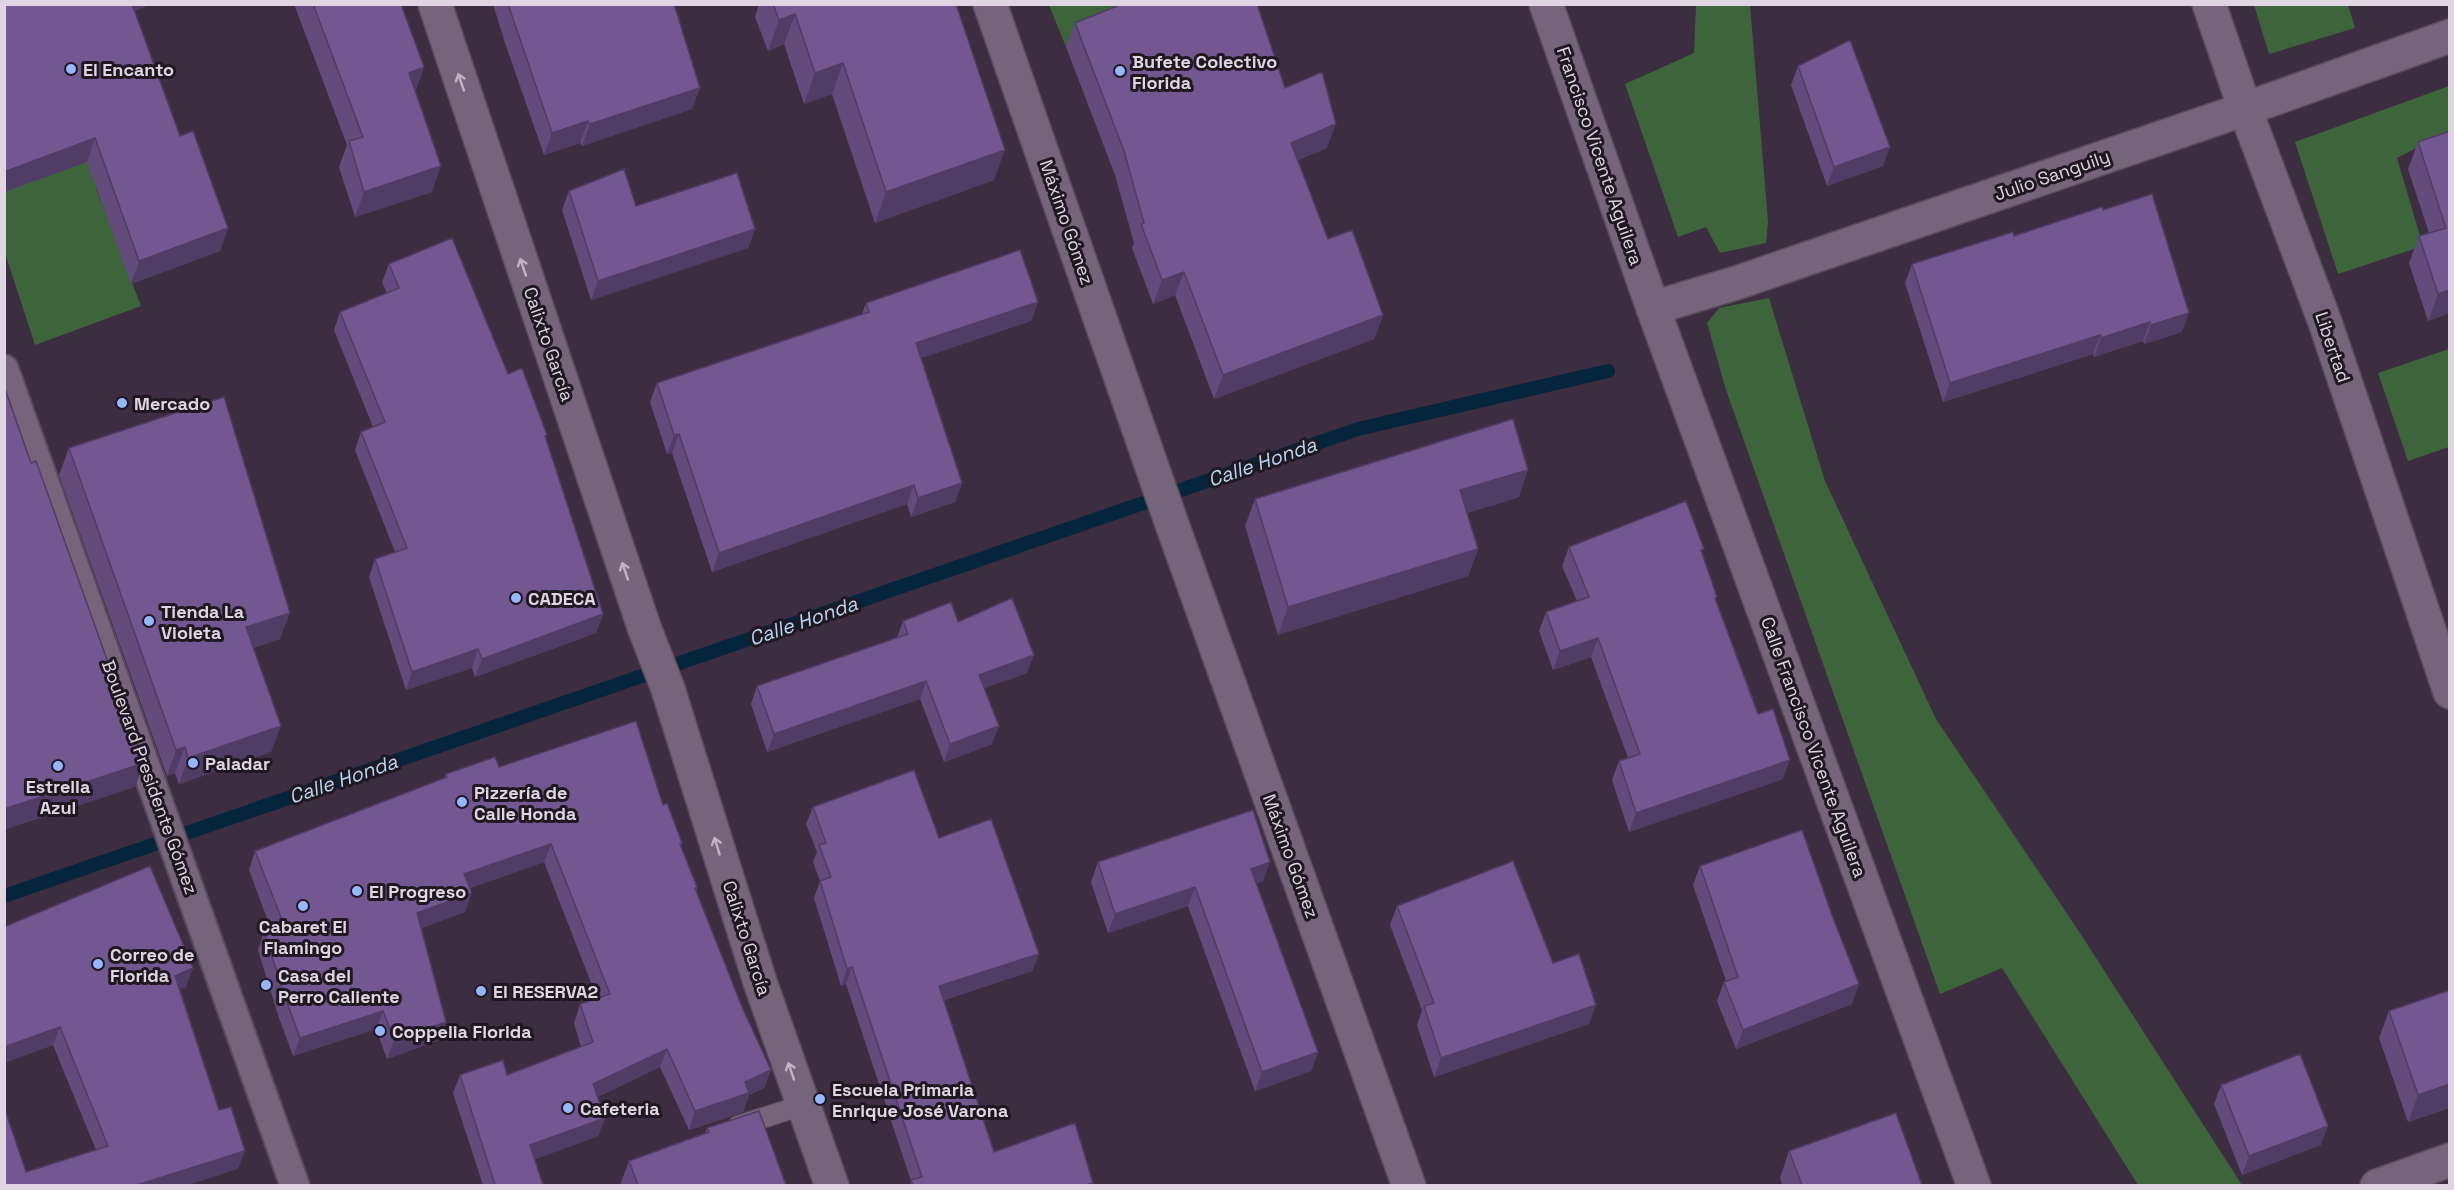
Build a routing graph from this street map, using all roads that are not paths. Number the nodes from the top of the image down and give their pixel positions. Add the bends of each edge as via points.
1 (435, 4) edge
2 (990, 4) edge
3 (1546, 4) edge
4 (2209, 4) edge
5 (2450, 36) edge
6 (2245, 109) junction
7 (1653, 309) junction
8 (4, 369) edge
9 (2450, 692) edge
10 (803, 1105) junction
11 (716, 1134) edge
12 (2450, 1160) edge
13 (295, 1185) edge
14 (832, 1185) edge
15 (1409, 1185) edge
16 (1974, 1185) edge
17 (2377, 1185) edge

10 -> 1 street, Calixto García via 667,686
2 - 15 street, Máximo Gómez
3 - 7 street, Francisco Vicente Aguilera
4 - 6 street, Libertad
5 - 6 street, Julio Sanguily
6 - 7 street, Julio Sanguily
6 - 9 street, Libertad via 2325,322
7 - 16 street, Calle Francisco Vicente Aguilera
8 - 13 street, Boulevard Presidente Gómez
10 - 11 lane
10 - 14 street, Calixto García
12 - 17 street

